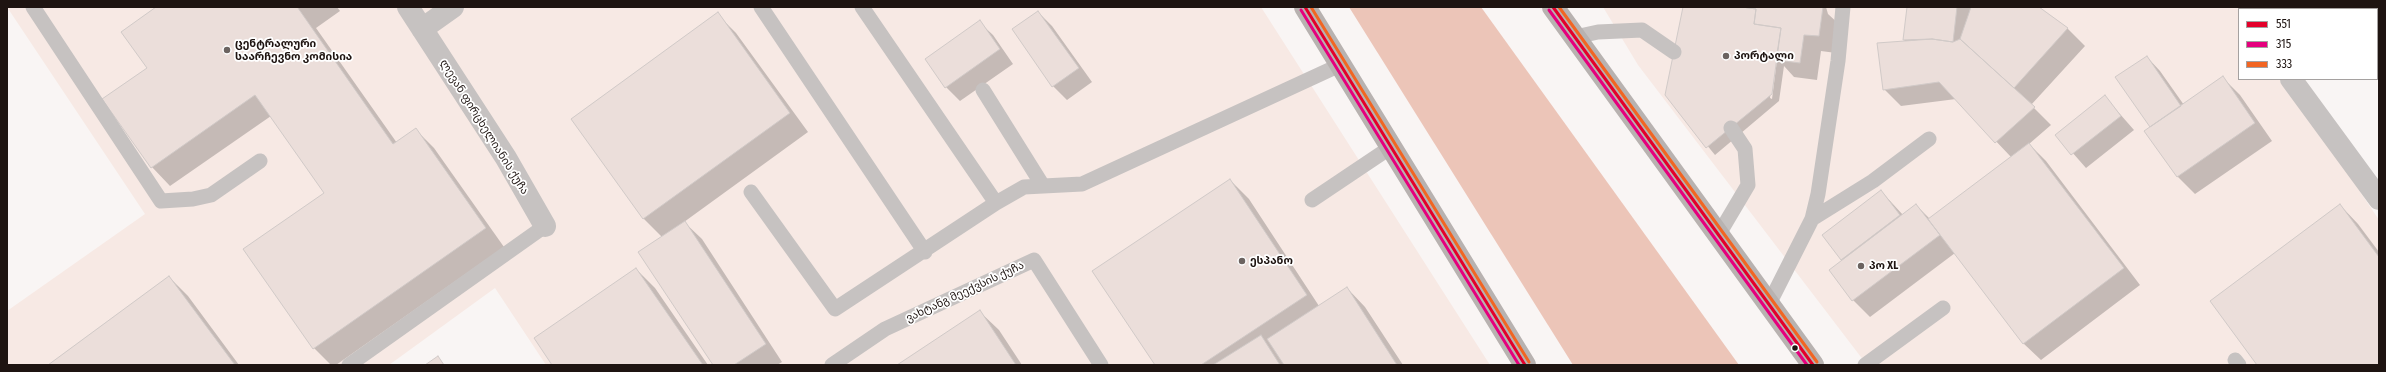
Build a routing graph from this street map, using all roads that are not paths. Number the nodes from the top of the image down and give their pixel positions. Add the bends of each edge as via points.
1 (33, 7) edge
2 (408, 7) edge
3 (453, 7) edge
4 (761, 7) edge
5 (862, 7) edge
6 (1305, 7) edge
7 (1553, 7) edge
8 (1843, 7) edge
9 (422, 29) junction
10 (1575, 37) junction
11 (1674, 52) dead end
12 (1340, 65) junction
13 (2293, 80) edge
14 (983, 90) dead end
15 (1730, 128) dead end
16 (1928, 139) dead end
17 (1391, 147) junction
18 (260, 162) dead end
19 (1043, 186) junction
20 (751, 192) dead end
21 (2379, 199) edge
22 (1312, 200) dead end
23 (996, 203) junction
24 (1812, 219) junction
25 (545, 226) joint
26 (1718, 234) junction
27 (925, 252) junction
28 (1769, 304) junction
29 (1942, 308) dead end
30 (349, 365) edge
31 (832, 365) edge
32 (1101, 365) edge
33 (1525, 365) edge
34 (1813, 365) edge
35 (1864, 365) edge

1 - 18 lane via 161,201 211,195
2 - 9 street, ლევან ფირცხელიანის ქუჩა
3 - 9 street
4 - 27 lane
5 - 23 lane
6 - 12 highway
7 - 10 highway
8 - 24 lane via 1838,61
9 - 25 street, ლევან ფირცხელიანის ქუჩა via 506,158
10 - 11 lane via 1598,32 1642,30
10 - 26 highway
12 - 17 highway
12 - 19 lane via 1082,184
13 - 21 street
14 - 19 lane
15 - 26 lane via 1745,149 1748,185
16 - 24 lane via 1873,181
17 - 22 lane
17 - 33 highway
19 - 23 lane via 1024,187
20 - 27 lane via 835,309
23 - 27 lane
24 - 28 lane
25 - 30 lane
26 - 28 highway
28 - 34 highway
29 - 35 lane
31 - 32 lane, ვახტანგ მეექვსის ქუჩა via 885,329 1034,260

